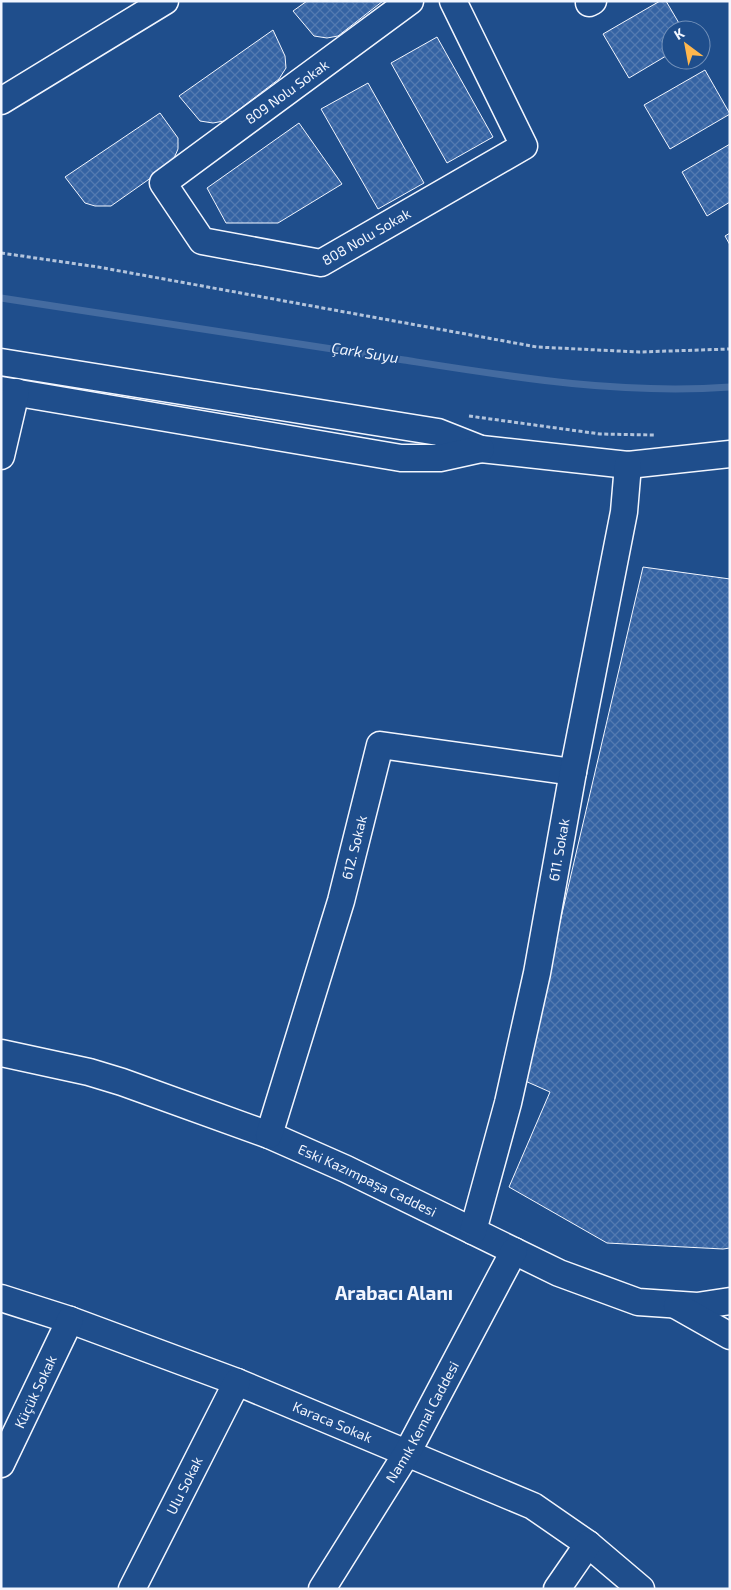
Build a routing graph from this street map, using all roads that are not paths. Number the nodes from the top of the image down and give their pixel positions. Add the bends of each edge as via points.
1 (165, 1) edge
2 (410, 1) edge
3 (453, 1) edge
4 (1, 101) edge
5 (163, 183) joint
6 (1, 362) edge
7 (9, 391) edge
8 (481, 449) junction
9 (730, 454) edge
10 (1, 456) edge
11 (628, 465) junction
12 (573, 772) junction
13 (1, 1053) edge
14 (269, 1135) junction
15 (473, 1231) junction
16 (514, 1250) junction
17 (1, 1298) edge
18 (730, 1301) edge
19 (674, 1305) junction
20 (70, 1320) junction
21 (730, 1336) edge
22 (237, 1382) junction
23 (407, 1453) junction
24 (1, 1464) edge
25 (588, 1544) junction
26 (132, 1589) edge
27 (322, 1589) edge
28 (557, 1589) edge
29 (641, 1589) edge

1 - 4 street
2 - 5 street, 809 Nolu Sokak
3 - 5 street, 808 Nolu Sokak via 524,146 321,263 202,241
6 - 8 street via 438,432
7 - 8 street via 401,458 440,458
7 - 10 street
8 - 11 street
9 - 11 street
11 - 12 street, 611. Sokak via 624,512
12 - 14 street, 612. Sokak via 380,745 341,901
12 - 15 street, 611. Sokak via 537,973 508,1103
13 - 14 street, Eski Kazımpaşa Caddesi via 97,1074
14 - 15 street, Eski Kazımpaşa Caddesi
15 - 16 street, Eski Kazımpaşa Caddesi
16 - 19 street, Eski Kazımpaşa Caddesi via 560,1273 638,1302
16 - 23 street, Namık Kemal Caddesi
17 - 20 street, Karaca Sokak
18 - 19 street, Eski Kazımpaşa Caddesi via 697,1306
19 - 21 street
20 - 22 street, Karaca Sokak
20 - 24 street, Küçük Sokak
22 - 23 street, Karaca Sokak
22 - 26 street, Ulu Sokak
23 - 25 street, Karaca Sokak via 533,1506
23 - 27 street, Namık Kemal Caddesi
25 - 28 street
25 - 29 street, Karaca Sokak

